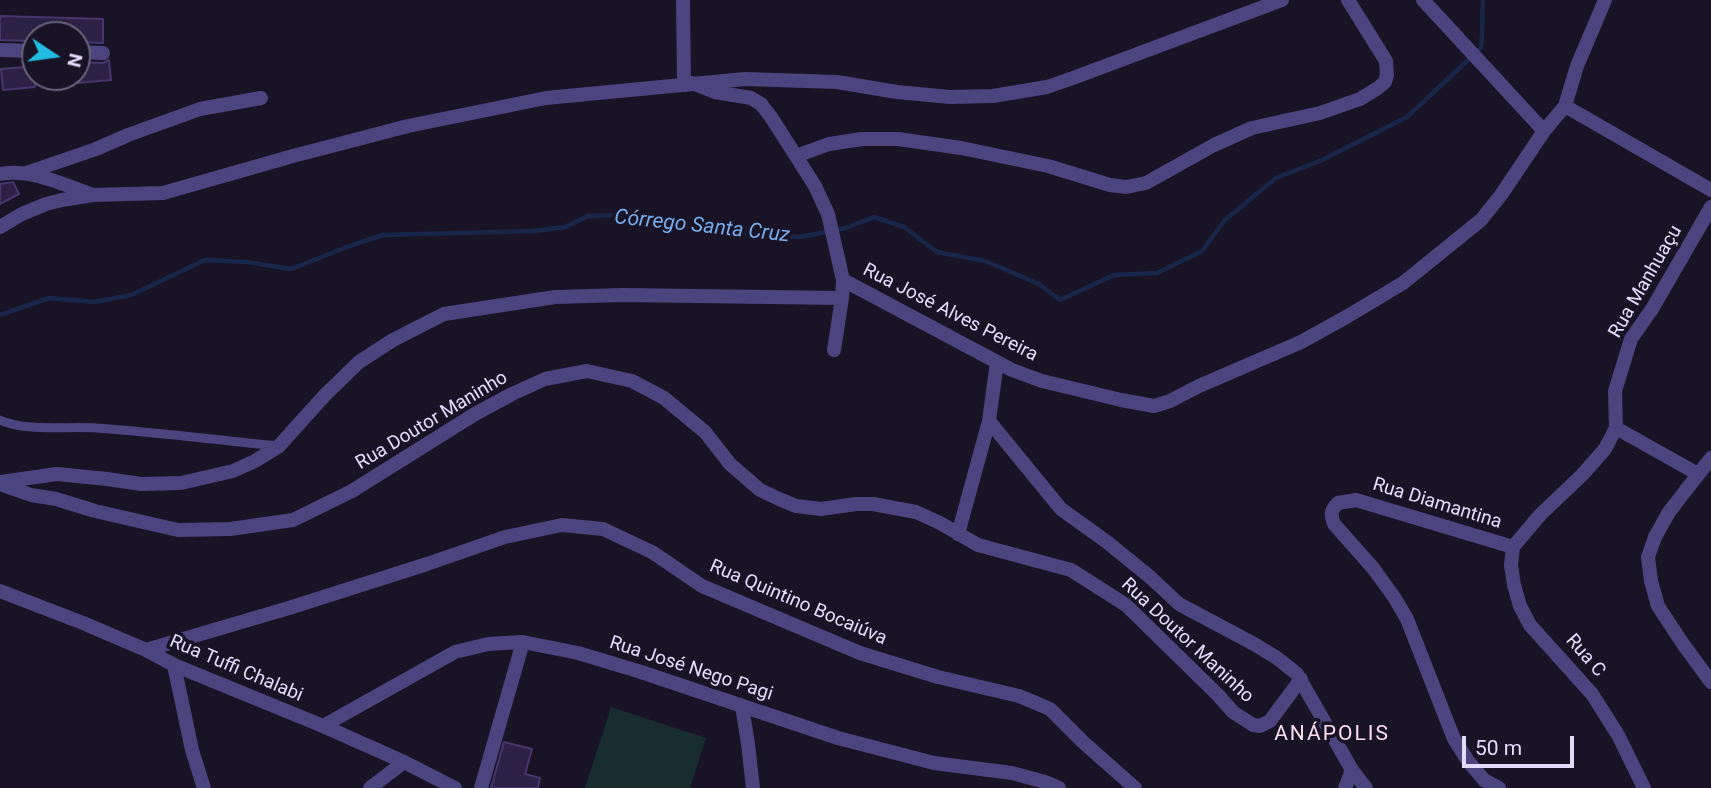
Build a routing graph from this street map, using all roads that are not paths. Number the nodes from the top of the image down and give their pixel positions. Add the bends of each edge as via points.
1 (682, 0) edge
2 (1281, 0) edge
3 (1348, 0) edge
4 (1423, 0) edge
5 (1605, 0) edge
6 (0, 50) edge
7 (21, 51) edge
8 (91, 52) edge
9 (103, 52) dead end
10 (688, 84) junction
11 (261, 98) dead end
12 (1565, 106) junction
13 (1544, 131) junction
14 (796, 156) junction
15 (26, 173) junction
16 (0, 174) edge
17 (1711, 190) edge
18 (93, 195) junction
19 (1711, 208) edge
20 (0, 228) edge
21 (843, 280) junction
22 (842, 298) junction
23 (834, 350) dead end
24 (997, 362) junction
25 (0, 420) edge
26 (989, 421) junction
27 (1616, 428) junction
28 (279, 446) junction
29 (1711, 458) edge
30 (1698, 474) junction
31 (0, 483) edge
32 (958, 534) junction
33 (1513, 547) junction
34 (0, 591) edge
35 (523, 642) junction
36 (146, 650) junction
37 (174, 665) junction
38 (1710, 677) edge
39 (1301, 679) junction
40 (742, 706) junction
41 (323, 726) junction
42 (404, 762) junction
43 (1352, 770) junction
44 (1483, 784) edge
45 (204, 788) edge
46 (370, 788) edge
47 (455, 788) edge
48 (481, 788) edge
49 (753, 788) edge
50 (1059, 788) edge
51 (1135, 788) edge
52 (1345, 788) edge
53 (1366, 788) edge
54 (1499, 788) edge
55 (1644, 788) edge

1 - 10 street
2 - 10 street via 1073,78 1022,92 950,97 805,80
3 - 14 street via 1387,61 1385,82 1360,99 1320,113 1252,128 1146,183 1110,185 1048,166 898,139 830,144
4 - 13 street
5 - 12 street, Rua José Alves Pereira
6 - 7 street
8 - 9 street
10 - 14 street via 761,104
10 - 18 street via 546,98 408,126 163,193
11 - 15 street via 200,109
12 - 13 street, Rua José Alves Pereira
12 - 17 street
13 - 24 street, Rua José Alves Pereira via 1481,220 1403,283 1301,342 1170,401 1154,406 1121,400 1042,380
14 - 21 street via 828,214
15 - 16 street
15 - 18 street
18 - 20 street via 46,204
19 - 27 street, Rua Manhuaçu via 1631,339 1615,391
21 - 22 street, Rua José Alves Pereira
21 - 24 street, Rua José Alves Pereira
22 - 23 street
22 - 28 street, Rua José Alves Pereira via 555,297 444,314 359,362
24 - 26 street
25 - 28 lane via 23,426 138,430
26 - 32 street
26 - 39 street via 1061,509 1179,604 1278,658
27 - 30 street
27 - 33 street via 1605,449
28 - 31 street, Rua José Alves Pereira via 233,471 181,483 141,484 57,474
29 - 30 street
30 - 38 street via 1669,512 1648,556 1658,606
31 - 32 street, Rua Doutor Maninho via 31,495 178,530 230,529 293,520 352,491 512,394 545,379 587,371 632,381 664,398 705,432 730,464 779,499 821,509 873,504 916,512
32 - 39 street, Rua Doutor Maninho via 978,545 1071,570 1094,583 1126,605 1234,712 1253,725 1270,721
33 - 44 street, Rua Diamantina via 1356,500 1338,503 1332,510 1334,524 1373,568 1407,619 1454,739
33 - 55 street, Rua C via 1514,585 1530,625 1592,694
34 - 36 street, Rua Tuffi Chalabi
35 - 40 street, Rua José Nego Pagi via 578,653
35 - 41 street, Rua José Nego Pagi via 454,652
35 - 48 street
36 - 37 street, Rua Tuffi Chalabi
36 - 51 street, Rua Quintino Bocaiúva via 505,537 562,525 603,528 652,552 702,586 860,653 1020,696 1050,709
37 - 41 street, Rua Tuffi Chalabi
37 - 45 street
39 - 43 street
40 - 49 street
40 - 50 street, Rua José Nego Pagi via 911,758 1012,773
41 - 42 street, Rua Tuffi Chalabi
42 - 46 street
42 - 47 street, Rua Tuffi Chalabi
43 - 52 street
43 - 53 street
44 - 54 street, Rua Diamantina

